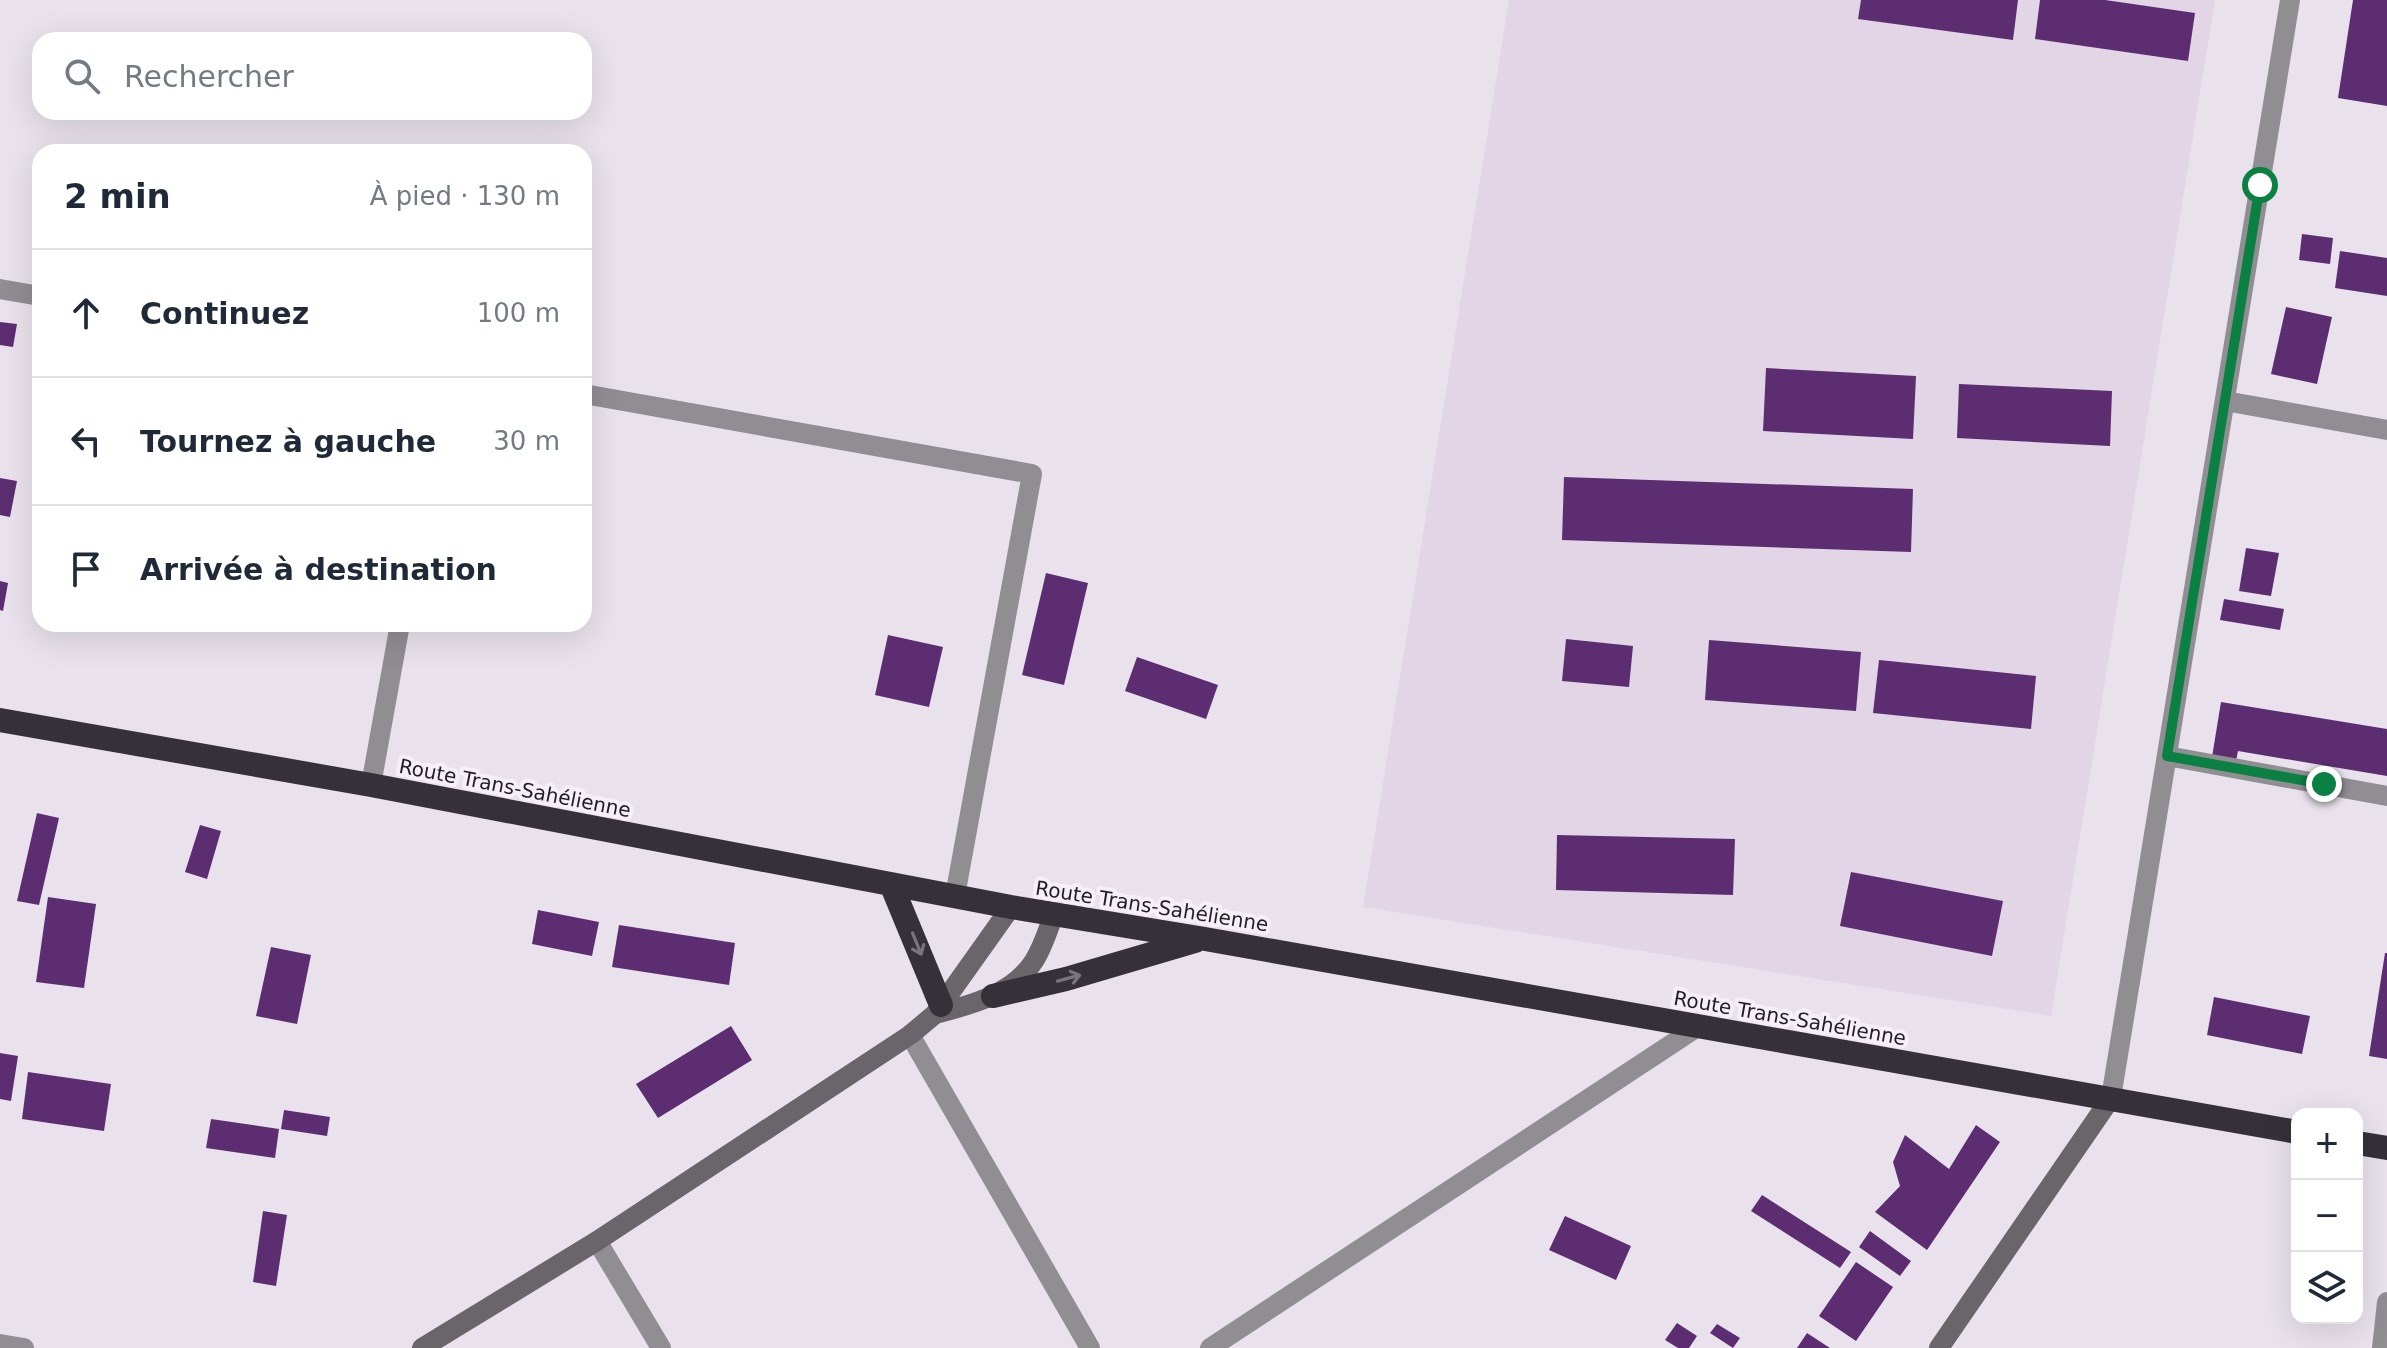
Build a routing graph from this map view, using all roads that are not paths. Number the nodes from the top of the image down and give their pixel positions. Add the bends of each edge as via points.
1 (2290, 0) edge
2 (0, 289) edge
3 (32, 295) edge
4 (592, 395) edge
5 (2225, 401) junction
6 (2387, 430) edge
7 (399, 632) edge
8 (0, 720) edge
9 (2167, 756) junction
10 (371, 785) junction
11 (2387, 796) edge
12 (891, 884) junction
13 (955, 896) junction
14 (1011, 907) junction
15 (1054, 914) junction
16 (1205, 939) junction
17 (993, 996) junction
18 (938, 1010) junction
19 (1699, 1026) junction
20 (910, 1035) junction
21 (2111, 1098) junction
22 (2291, 1131) edge
23 (2363, 1144) edge
24 (2387, 1148) edge
25 (597, 1241) junction
26 (2387, 1302) edge
27 (0, 1344) edge
28 (24, 1348) edge
29 (422, 1348) edge
30 (661, 1348) edge
31 (1090, 1348) edge
32 (1210, 1348) edge
33 (1939, 1348) edge
34 (2382, 1348) edge

1 - 5 street
2 - 3 street
4 - 13 street via 1032,474
5 - 6 street
5 - 9 street
7 - 10 street
8 - 10 highway, Route Trans-Sahélienne
9 - 11 street
9 - 21 street
10 - 12 highway, Route Trans-Sahélienne
12 - 13 highway, Route Trans-Sahélienne
12 -> 18 highway
13 - 14 highway, Route Trans-Sahélienne
14 - 15 highway, Route Trans-Sahélienne
14 - 18 street
15 - 16 highway, Route Trans-Sahélienne
15 - 17 street via 1033,963
17 -> 16 highway
16 - 19 highway, Route Trans-Sahélienne
17 - 18 street
18 - 20 street
19 - 21 highway, Route Trans-Sahélienne
19 - 32 street
20 - 25 street
20 - 31 street
21 - 22 highway, Route Trans-Sahélienne
21 - 33 street
23 - 24 highway
25 - 29 street
25 - 30 street
26 - 34 street
27 - 28 street

